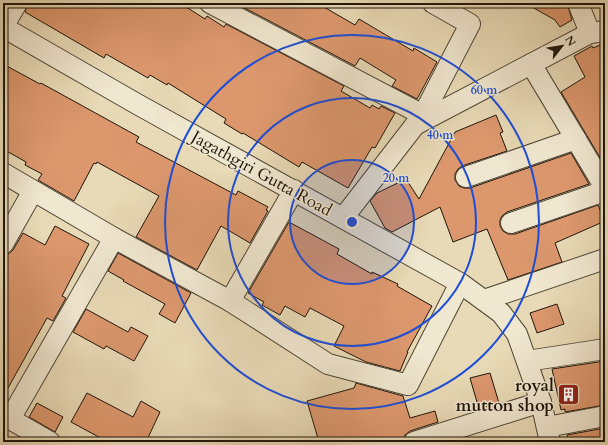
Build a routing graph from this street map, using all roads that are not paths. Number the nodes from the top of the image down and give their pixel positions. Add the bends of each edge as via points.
1 (17, 3) edge
2 (210, 3) edge
3 (433, 3) edge
4 (578, 3) edge
5 (3, 27) edge
6 (598, 32) edge
7 (532, 64) junction
8 (419, 120) junction
9 (576, 139) junction
10 (3, 173) edge
11 (466, 178) dead end
12 (605, 188) edge
13 (294, 190) junction
14 (33, 191) junction
15 (605, 191) edge
16 (343, 218) junction
17 (511, 223) dead end
18 (114, 238) junction
19 (3, 244) edge
20 (605, 259) edge
21 (460, 283) junction
22 (484, 300) junction
23 (230, 301) junction
24 (605, 349) edge
25 (527, 361) junction
26 (541, 402) junction
27 (605, 416) edge
28 (6, 417) edge
29 (548, 434) edge
30 (50, 442) edge
31 (414, 442) edge

1 - 5 street
2 - 8 street
3 - 8 street via 470,24
4 - 6 street
5 - 13 street, Jagathgiri Gutta Road
6 - 7 street
7 - 8 street
7 - 9 street
8 - 16 street
9 - 11 street
9 - 12 street
10 - 14 street
13 - 16 street, Jagathgiri Gutta Road
13 - 23 street
14 - 18 street
14 - 19 street
15 - 17 street
16 - 21 street, Jagathgiri Gutta Road
18 - 23 street
18 - 28 street
20 - 22 street
21 - 22 street, Jagathgiri Gutta Road
21 - 23 street via 408,385 328,364
22 - 25 street, Jagathgiri Gutta Road via 510,323
24 - 25 street
25 - 26 street, Jagathgiri Gutta Road
26 - 29 street, Jagathgiri Gutta Road
26 - 31 street
27 - 29 street
28 - 30 street

